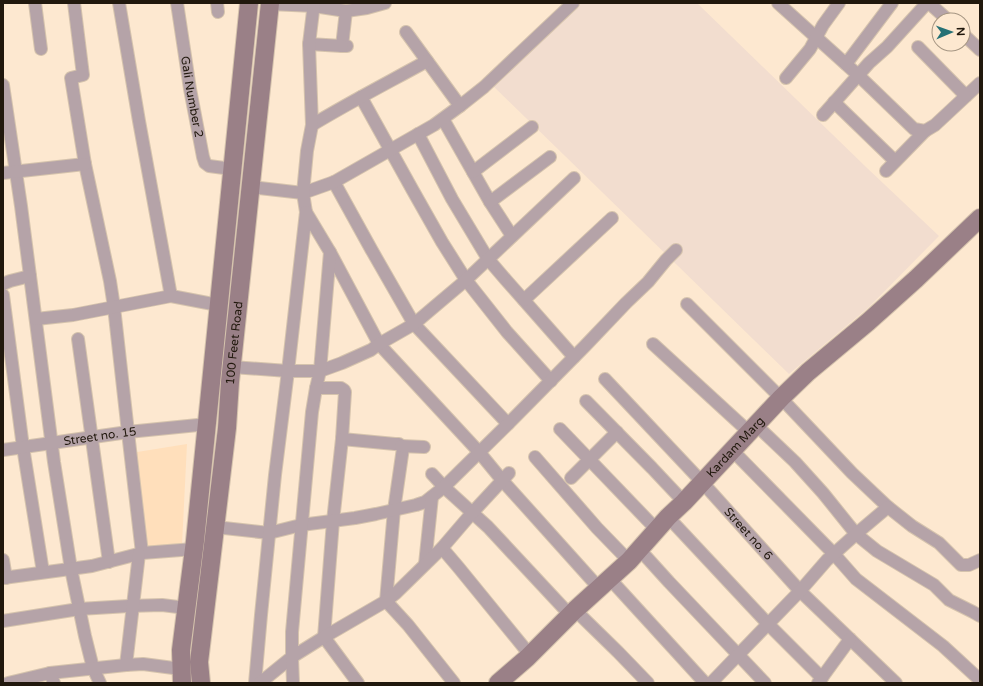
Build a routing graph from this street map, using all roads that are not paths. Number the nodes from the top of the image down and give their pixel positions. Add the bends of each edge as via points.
1 (35, 3) edge
2 (74, 3) edge
3 (119, 3) edge
4 (177, 3) edge
5 (249, 3) edge
6 (385, 3) edge
7 (573, 3) edge
8 (778, 3) edge
9 (839, 3) edge
10 (892, 3) edge
11 (928, 3) edge
12 (270, 4) edge
13 (314, 5) edge
14 (346, 10) junction
15 (939, 12) edge
16 (406, 32) dead end
17 (816, 37) junction
18 (971, 42) edge
19 (309, 44) junction
20 (918, 47) dead end
21 (41, 49) dead end
22 (980, 50) edge
23 (428, 61) junction
24 (846, 64) junction
25 (858, 75) junction
26 (786, 78) dead end
27 (980, 83) edge
28 (3, 85) edge
29 (966, 96) junction
30 (361, 98) junction
31 (834, 102) junction
32 (460, 106) junction
33 (823, 115) dead end
34 (443, 119) junction
35 (312, 125) junction
36 (532, 127) dead end
37 (925, 131) junction
38 (418, 134) junction
39 (390, 150) junction
40 (550, 157) dead end
41 (896, 161) junction
42 (85, 164) junction
43 (886, 171) dead end
44 (16, 172) junction
45 (473, 172) junction
46 (3, 173) edge
47 (231, 177) junction
48 (574, 178) dead end
49 (334, 182) junction
50 (251, 186) junction
51 (303, 193) junction
52 (490, 202) junction
53 (306, 212) junction
54 (612, 218) dead end
55 (980, 218) edge
56 (512, 236) junction
57 (676, 250) dead end
58 (330, 252) junction
59 (488, 259) junction
60 (30, 276) junction
61 (466, 280) junction
62 (3, 284) edge
63 (3, 295) edge
64 (171, 296) junction
65 (524, 300) junction
66 (687, 304) dead end
67 (218, 305) junction
68 (114, 307) junction
69 (36, 319) junction
70 (414, 324) junction
71 (78, 339) dead end
72 (379, 344) junction
73 (653, 344) dead end
74 (574, 357) junction
75 (232, 367) junction
76 (288, 371) junction
77 (320, 371) junction
78 (605, 379) dead end
79 (551, 381) junction
80 (316, 388) junction
81 (781, 398) junction
82 (586, 401) dead end
83 (508, 424) junction
84 (198, 425) dead end
85 (560, 429) dead end
86 (752, 429) junction
87 (128, 432) junction
88 (617, 432) junction
89 (92, 437) junction
90 (342, 439) junction
91 (52, 443) junction
92 (401, 446) junction
93 (23, 447) junction
94 (424, 447) dead end
95 (3, 450) edge
96 (732, 450) junction
97 (479, 452) junction
98 (535, 457) dead end
99 (590, 460) junction
100 (432, 474) dead end
101 (505, 477) junction
102 (571, 478) dead end
103 (702, 482) junction
104 (444, 487) junction
105 (432, 497) junction
106 (684, 502) junction
107 (888, 507) junction
108 (394, 510) junction
109 (472, 513) junction
110 (333, 521) junction
111 (662, 524) junction
112 (302, 525) junction
113 (215, 527) junction
114 (269, 533) junction
115 (856, 534) junction
116 (442, 548) junction
117 (194, 549) junction
118 (141, 554) junction
119 (834, 554) junction
120 (635, 555) junction
121 (3, 560) edge
122 (980, 560) edge
123 (109, 562) junction
124 (425, 564) junction
125 (71, 569) junction
126 (43, 572) junction
127 (4, 578) edge
128 (604, 584) junction
129 (800, 591) junction
130 (386, 601) junction
131 (133, 606) junction
132 (186, 608) junction
133 (79, 609) junction
134 (573, 612) junction
135 (980, 616) edge
136 (3, 621) edge
137 (768, 624) junction
138 (324, 637) junction
139 (850, 639) junction
140 (738, 654) junction
141 (530, 655) junction
142 (292, 657) junction
143 (126, 665) junction
144 (93, 668) junction
145 (182, 676) edge
146 (52, 678) edge
147 (820, 680) edge
148 (980, 680) edge
149 (895, 682) edge
150 (8, 683) edge
151 (100, 683) edge
152 (201, 683) edge
153 (255, 683) edge
154 (260, 683) edge
155 (293, 683) edge
156 (358, 683) edge
157 (454, 683) edge
158 (498, 683) edge
159 (648, 683) edge
160 (705, 683) edge
161 (711, 683) edge
162 (765, 683) edge

1 - 21 street
2 - 42 street via 84,75 71,78
3 - 64 street
4 - 47 street, Gali Number 2 via 203,157 209,166
5 - 47 main road, 100 Feet Road
6 - 14 street
7 - 32 street via 484,87
8 - 17 street
9 - 17 street
10 - 24 street
11 - 15 street
11 - 25 street
12 - 13 street
12 - 50 main road, 100 Feet Road
13 - 14 street
13 - 19 street
14 - 19 street via 345,46
16 - 23 street
17 - 24 street
17 - 26 street
18 - 22 street
19 - 35 street
20 - 29 street
23 - 30 street
23 - 32 street
24 - 25 street
25 - 31 street
25 - 37 street via 914,129
27 - 29 street
28 - 44 street
29 - 37 street
30 - 35 street
30 - 39 street
31 - 33 street
31 - 41 street
32 - 34 street
34 - 38 street
34 - 45 street
35 - 51 street
36 - 45 street
37 - 41 street
38 - 39 street
38 - 59 street via 452,199
39 - 49 street
39 - 61 street
40 - 52 street
41 - 43 street
42 - 44 street
42 - 68 street
44 - 46 street
44 - 60 street
45 - 52 street
47 - 50 main road
47 - 67 main road, 100 Feet Road
48 - 56 street
49 - 51 street
49 - 70 street
50 - 51 street
50 - 75 main road, 100 Feet Road
51 - 53 street
52 - 56 street
53 - 58 street
53 - 76 street
54 - 65 street
55 - 81 main road, Kardam Marg via 916,279
56 - 59 street
57 - 74 street
58 - 72 street
58 - 77 street
59 - 61 street
59 - 65 street
60 - 62 street
60 - 69 street
61 - 70 street
61 - 79 street via 507,332
63 - 93 street
64 - 67 street
64 - 68 street
65 - 74 street
66 - 81 street
67 - 117 main road, 100 Feet Road
68 - 69 street
68 - 87 street
69 - 91 street
70 - 72 street
70 - 83 street
71 - 89 street
72 - 77 street
72 - 97 street
73 - 86 street
74 - 79 street
75 - 76 street
75 - 113 main road, 100 Feet Road
76 - 77 street
76 - 114 street
77 - 80 street
78 - 103 street, Street no. 6
79 - 83 street
80 - 90 street via 344,390
80 - 112 street
81 - 86 main road, Kardam Marg
81 - 107 street
82 - 88 street
83 - 97 street
84 - 87 street, Street no. 15
85 - 99 street
86 - 96 main road, Kardam Marg
86 - 115 street via 795,462
87 - 89 street, Street no. 15
87 - 118 street
88 - 99 street
88 - 106 street
89 - 91 street, Street no. 15
89 - 123 street
90 - 92 street
90 - 110 street
91 - 93 street, Street no. 15
91 - 125 street
92 - 94 street
92 - 108 street via 403,448
93 - 95 street, Street no. 15
93 - 126 street
96 - 103 main road, Kardam Marg
96 - 119 street
97 - 101 street
97 - 104 street
98 - 120 street via 597,528
99 - 102 street
99 - 111 street
100 - 104 street
101 - 109 street
101 - 128 street
103 - 106 main road, Kardam Marg
103 - 129 street, Street no. 6
104 - 105 street
104 - 109 street
105 - 108 street via 421,504
105 - 124 street
106 - 111 main road, Kardam Marg
107 - 115 street
107 - 122 street via 939,543 961,565 969,565
108 - 110 street
108 - 130 street
109 - 116 street
109 - 134 street
110 - 112 street
110 - 138 street
111 - 120 main road, Kardam Marg
111 - 137 street
112 - 114 street
112 - 142 street
113 - 114 street
113 - 152 main road, 100 Feet Road via 199,662
114 - 153 street
115 - 119 street
115 - 135 street via 877,551 934,585 949,600
116 - 124 street
116 - 141 street
117 - 118 street
117 - 132 main road, 100 Feet Road
118 - 123 street
118 - 131 street
119 - 129 street
119 - 148 street via 856,579 943,646
120 - 128 main road, Kardam Marg
120 - 140 street via 669,582
121 - 127 street
123 - 125 street
124 - 130 street
125 - 126 street
125 - 133 street
126 - 127 street
128 - 134 main road, Kardam Marg
128 - 160 street
129 - 137 street
129 - 139 street, Street no. 6
130 - 138 street
130 - 157 street
131 - 132 street via 162,605
131 - 133 street
131 - 143 street
132 - 145 main road, 100 Feet Road via 181,650
133 - 136 street
133 - 144 street
134 - 141 main road, Kardam Marg
134 - 159 street
137 - 140 street
137 - 147 street
138 - 142 street
138 - 156 street
139 - 147 street
139 - 149 street, Street no. 6
140 - 161 street
140 - 162 street
141 - 158 main road, Kardam Marg
142 - 154 street
142 - 155 street
143 - 144 street
143 - 145 street via 143,664
144 - 146 street
144 - 151 street
146 - 150 street

